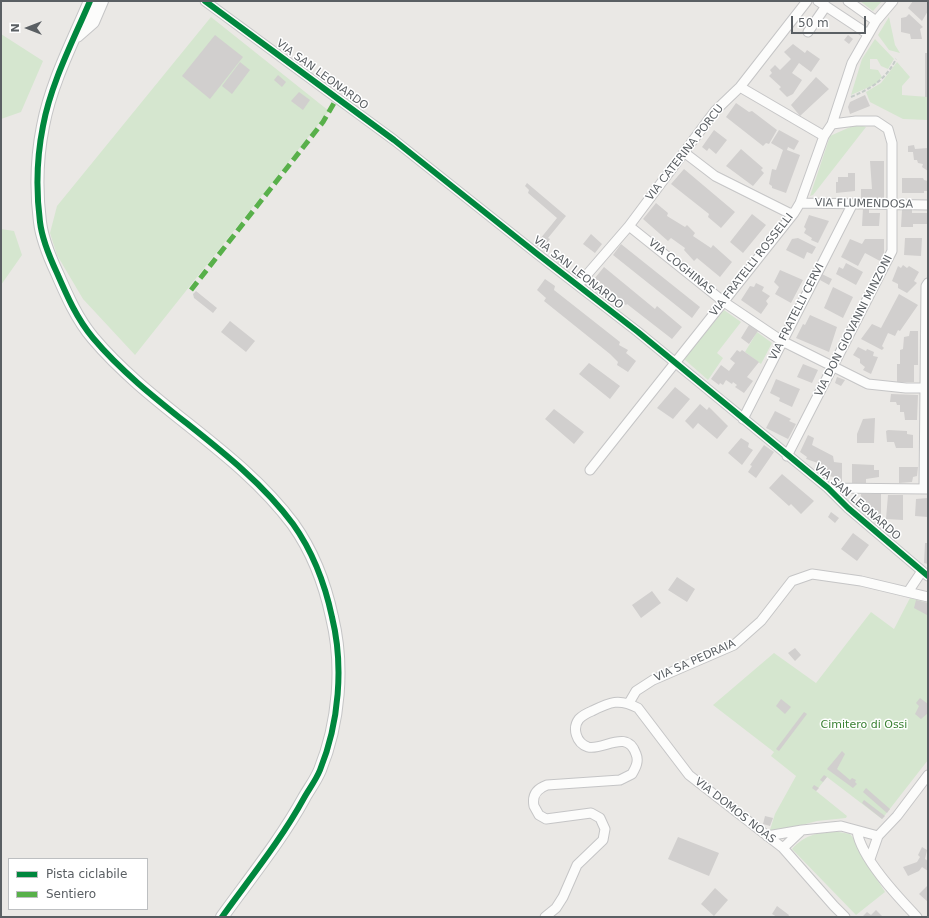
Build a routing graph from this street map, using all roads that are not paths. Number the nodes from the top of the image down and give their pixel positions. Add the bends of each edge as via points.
1 (90, 1) edge
2 (102, 1) edge
3 (205, 1) edge
4 (807, 1) edge
5 (818, 1) edge
6 (848, 1) edge
7 (893, 1) edge
8 (826, 6) junction
9 (876, 21) junction
10 (808, 32) dead end
11 (868, 34) junction
12 (73, 40) junction
13 (740, 87) junction
14 (832, 124) junction
15 (824, 136) junction
16 (685, 153) junction
17 (800, 203) junction
18 (892, 205) junction
19 (928, 205) edge
20 (852, 206) junction
21 (794, 213) junction
22 (629, 226) junction
23 (928, 283) edge
24 (578, 285) junction
25 (724, 302) junction
26 (782, 341) junction
27 (674, 363) junction
28 (833, 368) junction
29 (927, 388) edge
30 (742, 419) junction
31 (786, 456) junction
32 (590, 470) dead end
33 (828, 488) junction
34 (926, 489) edge
35 (925, 573) edge
36 (908, 592) junction
37 (928, 597) edge
38 (629, 703) junction
39 (928, 775) edge
40 (802, 830) junction
41 (857, 831) junction
42 (767, 836) junction
43 (878, 836) junction
44 (783, 848) junction
45 (870, 859) junction
46 (841, 916) edge
47 (222, 917) edge
48 (546, 917) edge
49 (917, 917) edge

1 - 12 street
2 - 12 street via 93,22
3 - 24 street, VIA SAN LEONARDO via 394,140
4 - 13 street, VIA CATERINA PORCU
5 - 8 street
6 - 9 street
7 - 9 street, VIA FRATELLI ROSSELLI
8 - 10 street
8 - 11 street
9 - 11 street, VIA FRATELLI ROSSELLI
11 - 14 street, VIA FRATELLI ROSSELLI via 852,63
12 - 47 street via 51,96 43,126 38,166 40,224 71,307 93,338 139,384 218,448 267,493 294,525 309,550 325,587 337,636 336,706 319,771 294,817
13 - 15 street
13 - 16 street, VIA CATERINA PORCU via 715,111
14 - 15 street, VIA FRATELLI ROSSELLI
14 - 18 street, VIA DON GIOVANNI MINZONI via 876,121 888,129 892,143
15 - 17 street, VIA FRATELLI ROSSELLI
16 - 21 street via 715,176 789,213
16 - 22 street, VIA CATERINA PORCU
17 - 20 street, VIA FLUMENDOSA
17 - 21 street, VIA FRATELLI ROSSELLI
18 - 19 street, VIA FLUMENDOSA
18 - 20 street, VIA FLUMENDOSA
18 - 28 street, VIA DON GIOVANNI MINZONI via 892,250
20 - 26 street, VIA FRATELLI CERVI
21 - 25 street, VIA FRATELLI ROSSELLI
22 - 24 street, VIA CATERINA PORCU
22 - 25 street, VIA COGHINAS
23 - 29 street
24 - 27 street, VIA SAN LEONARDO
25 - 26 street, VIA COGHINAS
25 - 27 street, VIA FRATELLI ROSSELLI
26 - 28 street, VIA COGHINAS
26 - 30 street, VIA FRATELLI CERVI
27 - 30 street, VIA SAN LEONARDO
27 - 32 street, VIA FRATELLI ROSSELLI
28 - 29 street, VIA COGHINAS via 868,384
28 - 31 street, VIA DON GIOVANNI MINZONI
29 - 34 street
30 - 31 street, VIA SAN LEONARDO
31 - 33 street, VIA SAN LEONARDO
33 - 34 street
33 - 35 street, VIA SAN LEONARDO
35 - 36 street
36 - 37 street, VIA SA PEDRAIA
36 - 38 street, VIA SA PEDRAIA via 861,581 812,574 792,582 761,621 734,645 653,680 636,691
38 - 42 street, VIA DOMOS NOAS via 638,708 689,776
38 - 48 street via 612,701 584,715 578,721 576,730 580,742 588,747 621,741 631,746 635,750 638,762 632,774 620,780 547,785 539,789 534,796 534,806 546,819 591,813 600,818 605,829 603,840 577,865 563,897
39 - 43 street via 897,816
40 - 41 street via 841,826
40 - 42 street
40 - 44 street
41 - 43 street
41 - 45 street via 859,841
42 - 44 street, VIA DOMOS NOAS
43 - 45 street
44 - 46 street, VIA DOMOS NOAS
45 - 49 street

